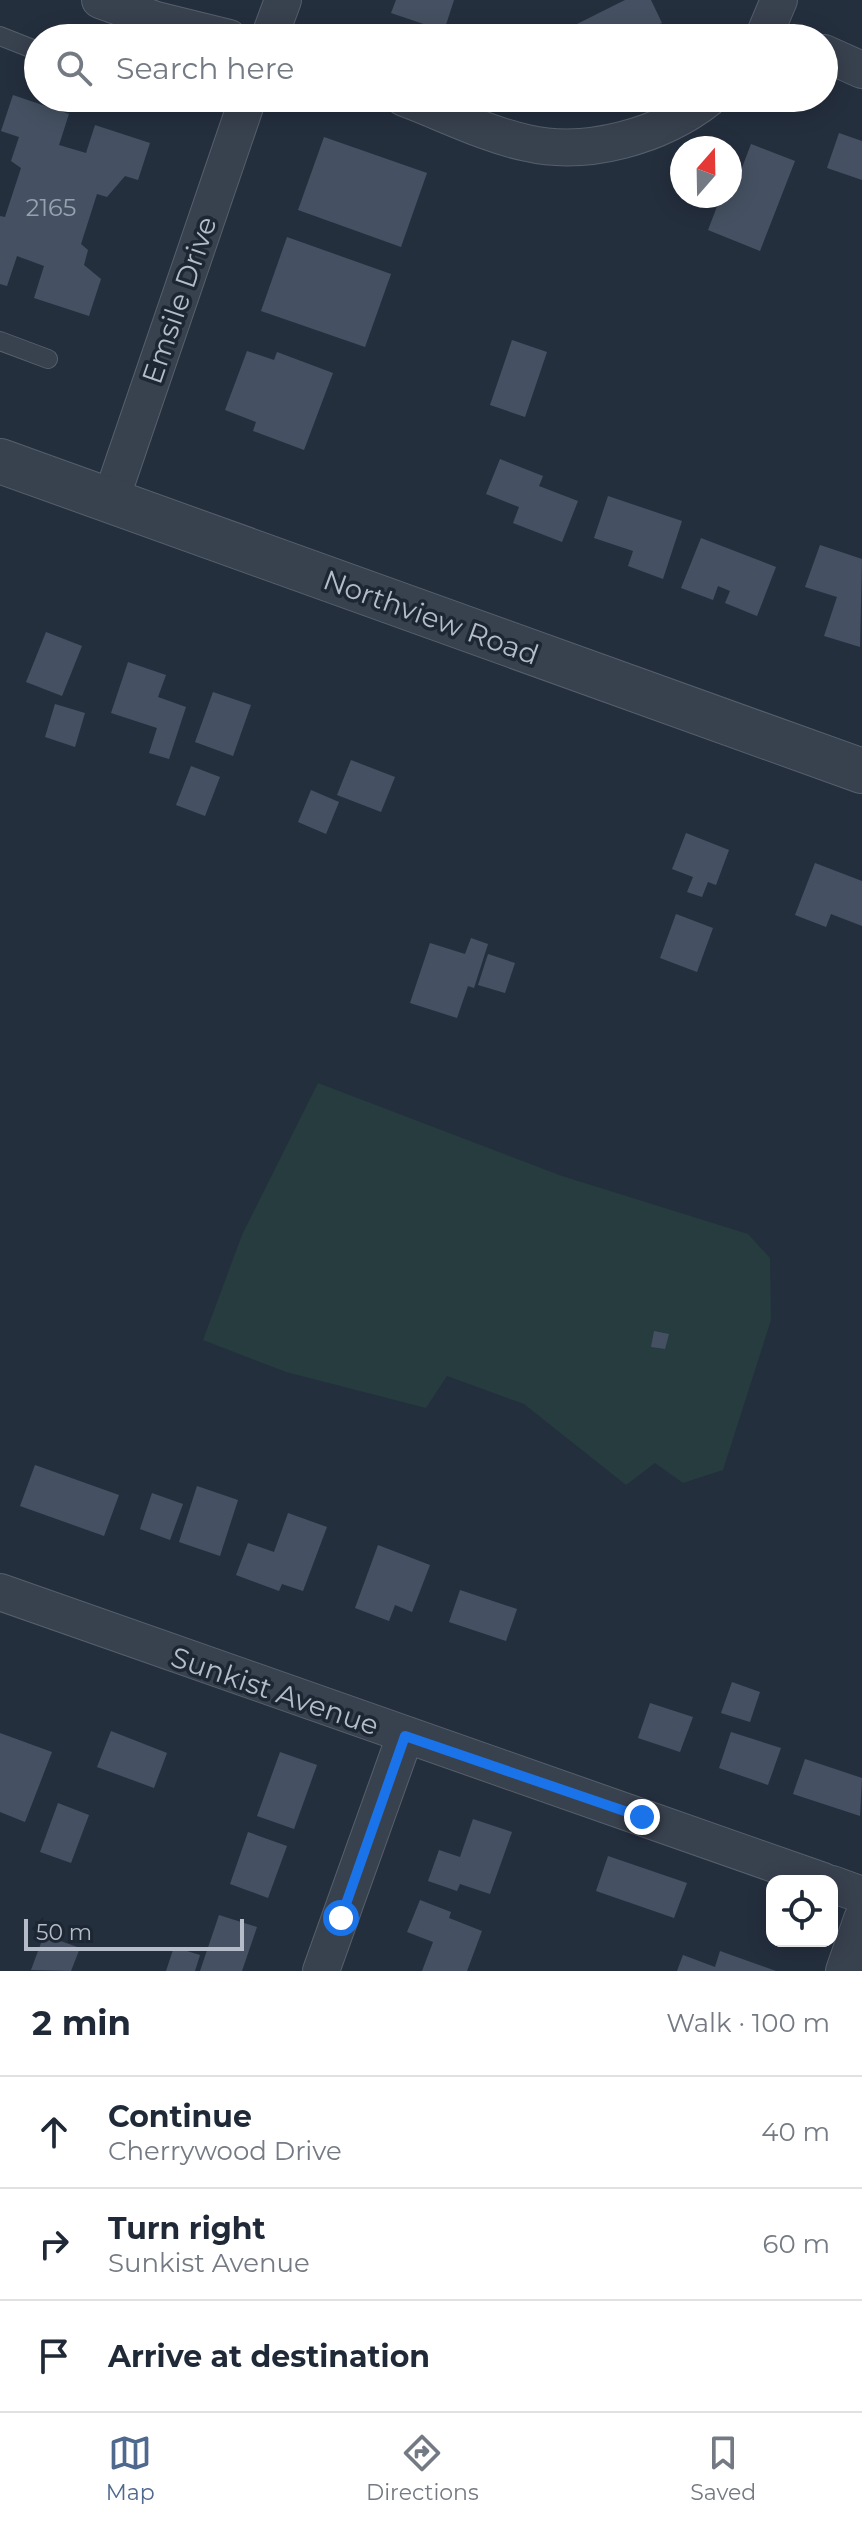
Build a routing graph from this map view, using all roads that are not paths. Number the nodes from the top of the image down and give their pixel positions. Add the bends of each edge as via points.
1 (100, 0) edge
2 (283, 0) edge
3 (172, 24) edge
4 (274, 24) edge
5 (0, 36) edge
6 (24, 45) edge
7 (838, 59) edge
8 (862, 70) edge
9 (243, 112) edge
10 (442, 112) edge
11 (686, 112) edge
12 (0, 341) edge
13 (48, 359) dead end
14 (0, 461) edge
15 (110, 502) junction
16 (862, 771) edge
17 (0, 1592) edge
18 (405, 1736) junction
19 (806, 1875) edge
20 (838, 1886) edge
21 (862, 1895) edge
22 (862, 1919) edge
23 (321, 1971) edge
24 (844, 1971) edge

1 - 3 street
2 - 4 street
5 - 6 lane
7 - 8 street
9 - 15 street, Emsile Drive
10 - 11 street via 527,143 568,147 607,144
12 - 13 lane
14 - 15 street, Northview Road
15 - 16 street, Northview Road
17 - 18 street, Sunkist Avenue
18 - 19 street, Sunkist Avenue
18 - 23 street
20 - 21 street
22 - 24 street

